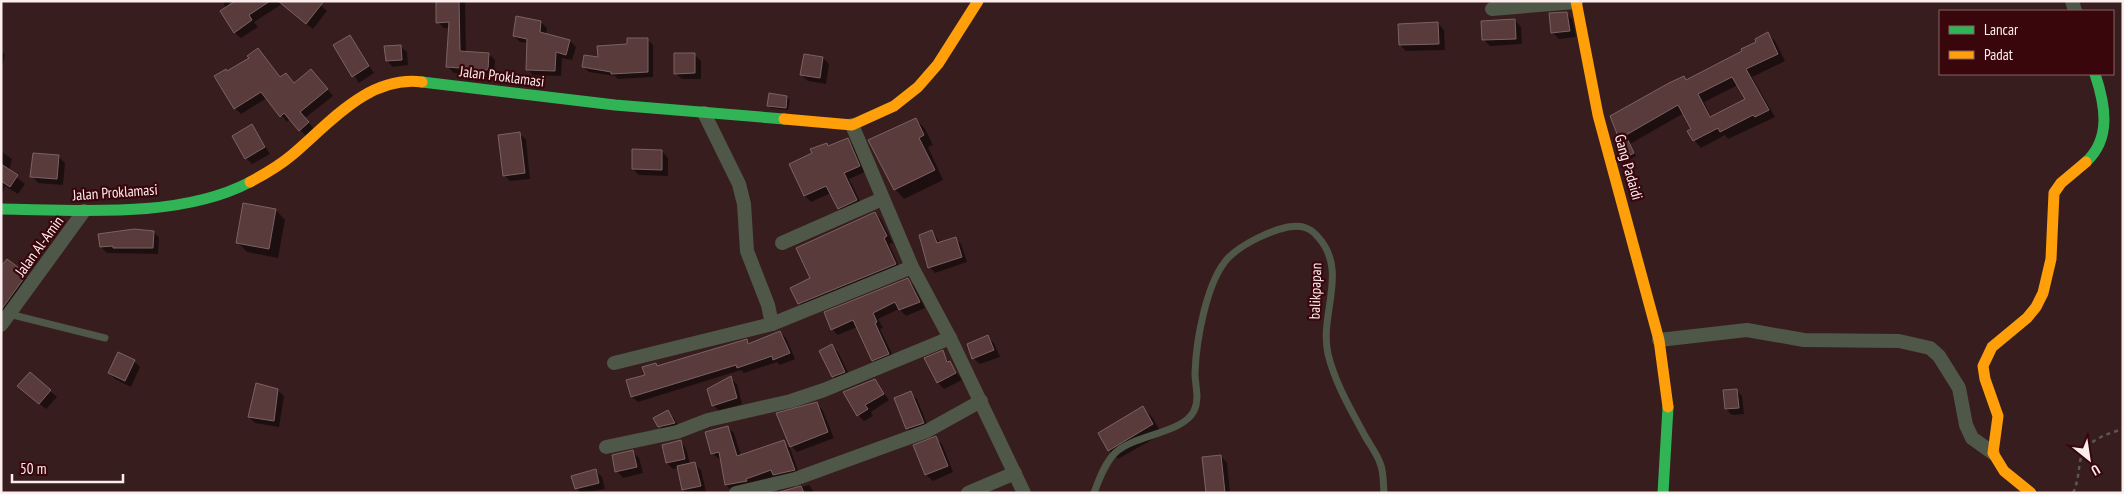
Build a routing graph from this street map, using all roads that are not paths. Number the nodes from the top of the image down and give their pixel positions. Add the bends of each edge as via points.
1 (978, 1) edge
2 (1576, 2) edge
3 (1492, 9) dead end
4 (2095, 75) edge
5 (704, 113) junction
6 (852, 125) junction
7 (882, 199) junction
8 (1, 209) edge
9 (84, 210) junction
10 (782, 243) dead end
11 (912, 267) junction
12 (5, 319) edge
13 (772, 324) junction
14 (105, 338) dead end
15 (950, 338) junction
16 (1659, 340) junction
17 (614, 363) dead end
18 (981, 401) junction
19 (606, 447) dead end
20 (1993, 452) junction
21 (1015, 473) junction
22 (736, 493) edge
23 (968, 493) edge
24 (1024, 493) edge
25 (1094, 493) edge
26 (1384, 493) edge
27 (1663, 493) edge
28 (2031, 493) edge

1 - 6 street, Jalan Proklamasi via 937,64 907,97 880,114
2 - 3 street
2 - 16 street, Gang Padaidi via 1598,115
4 - 20 street via 2106,121 2102,138 2092,157 2054,193 2052,247 2041,299 2028,318 1994,343 1983,362 1986,383 1997,409
5 - 6 street, Jalan Proklamasi
5 - 9 street, Jalan Proklamasi via 415,81 387,85 362,96 269,172 235,189 198,200 125,209
5 - 13 street via 739,184 744,204 747,251
6 - 7 street
7 - 10 street
7 - 11 street
8 - 9 street, Jalan Proklamasi
9 - 12 street, Jalan Al-Amin
11 - 13 street
11 - 15 street
12 - 14 lane
13 - 17 street
15 - 18 street
15 - 19 street via 816,393 708,420 677,432
16 - 20 street via 1746,330 1804,340 1899,341 1930,348 1939,356 1959,388 1966,425 1972,438
16 - 27 street, Gang Padaidi via 1668,403
18 - 21 street
18 - 22 street via 927,431 794,478
20 - 28 street via 2004,471
21 - 23 street
21 - 24 street
25 - 26 lane, balikpapan via 1106,464 1116,452 1140,438 1186,421 1193,413 1197,404 1198,343 1217,276 1229,258 1277,230 1299,225 1313,231 1326,245 1333,264 1328,352 1339,387 1380,462

